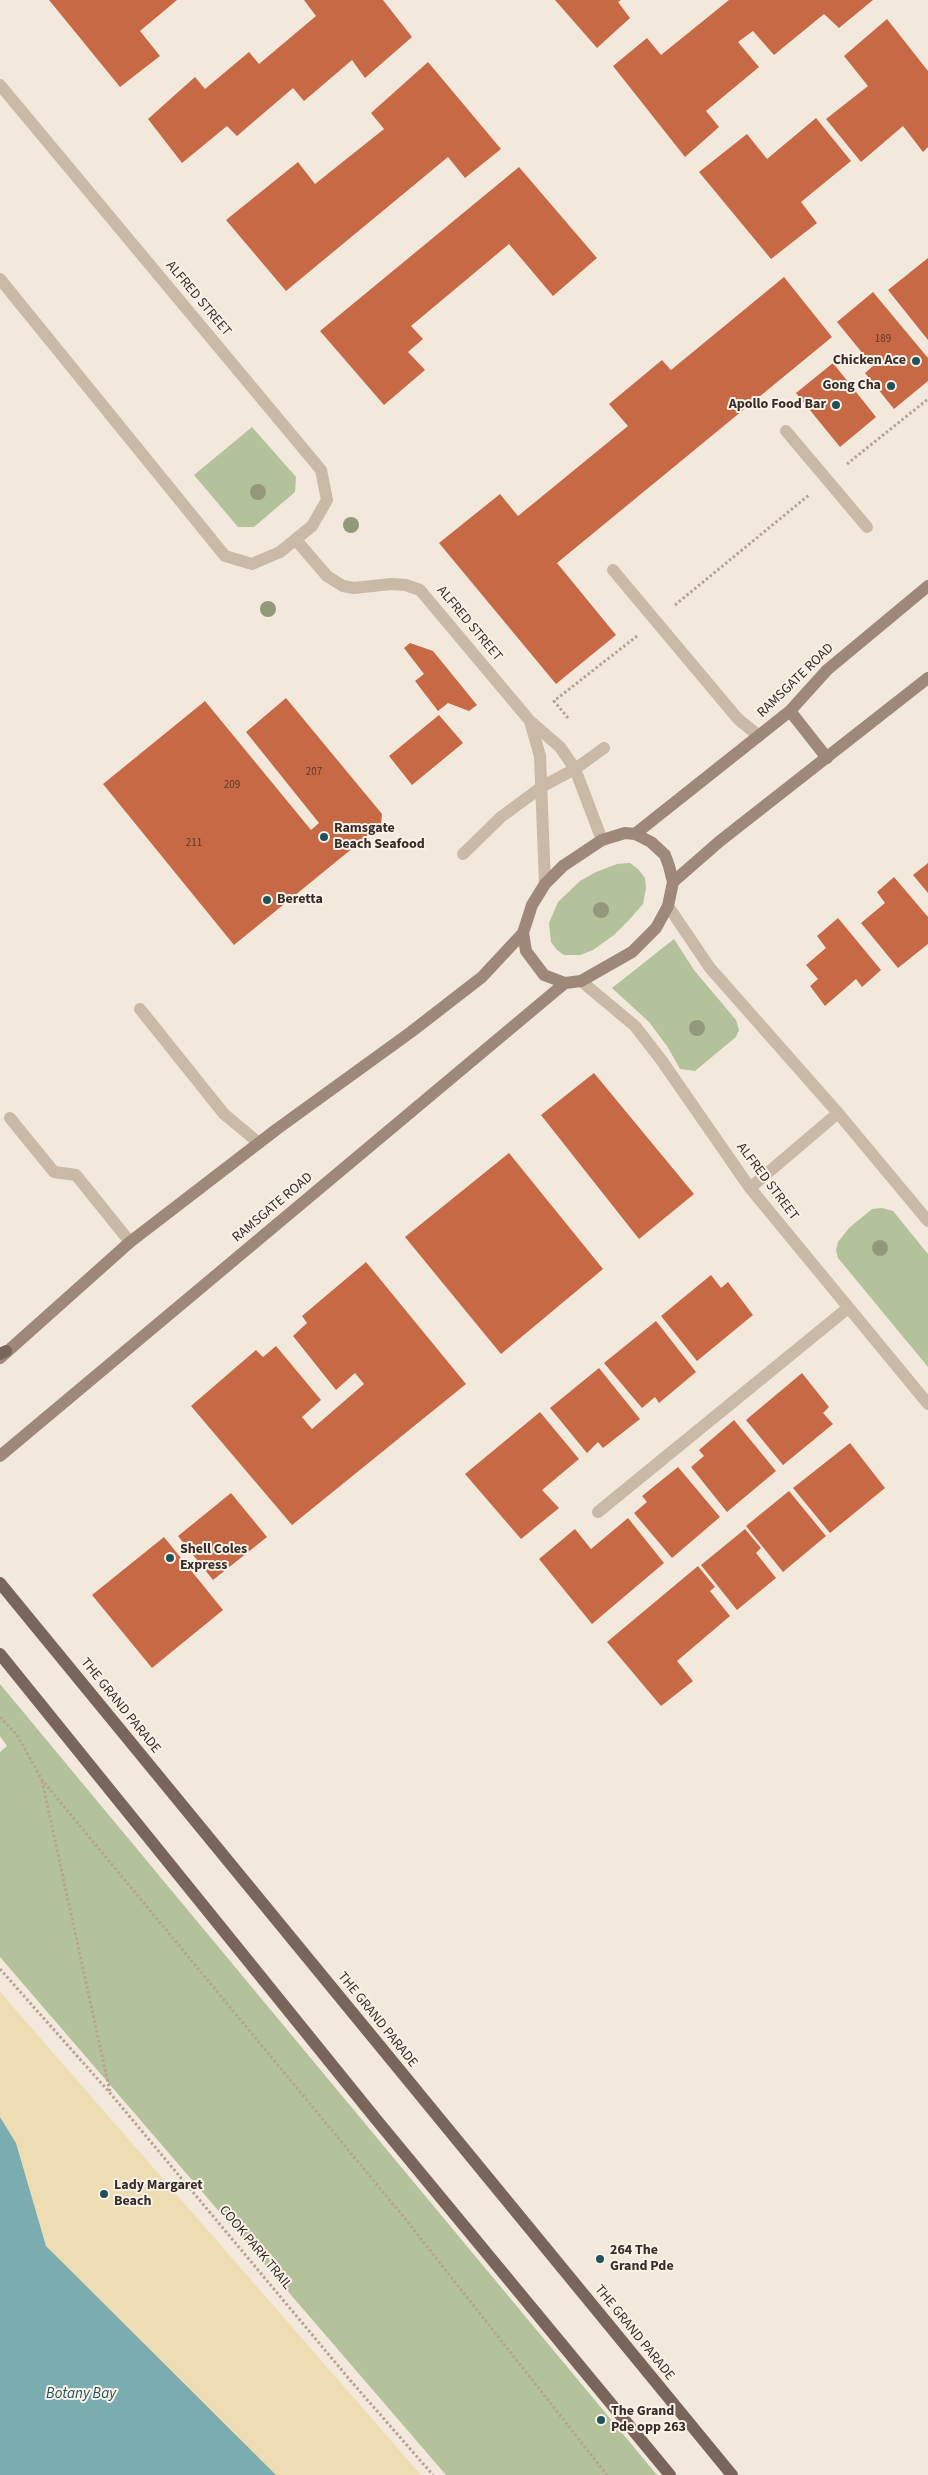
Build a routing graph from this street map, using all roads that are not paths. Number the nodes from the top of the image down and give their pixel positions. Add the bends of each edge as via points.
1 (0, 85) edge
2 (0, 279) edge
3 (786, 431) dead end
4 (867, 527) dead end
5 (296, 540) junction
6 (613, 570) dead end
7 (928, 586) edge
8 (928, 678) edge
9 (790, 711) junction
10 (530, 721) junction
11 (759, 736) junction
12 (604, 748) dead end
13 (827, 758) junction
14 (575, 769) junction
15 (542, 786) junction
16 (635, 834) junction
17 (602, 840) junction
18 (464, 854) dead end
19 (673, 882) junction
20 (545, 884) junction
21 (668, 906) junction
22 (522, 934) junction
23 (581, 981) junction
24 (565, 983) junction
25 (140, 1009) dead end
26 (838, 1113) junction
27 (10, 1118) dead end
28 (259, 1143) junction
29 (750, 1188) junction
30 (928, 1221) edge
31 (130, 1242) junction
32 (848, 1308) junction
33 (2, 1354) edge
34 (928, 1404) edge
35 (0, 1456) edge
36 (598, 1512) dead end
37 (0, 1583) edge
38 (0, 1654) edge
39 (670, 2475) edge
40 (732, 2475) edge

1 - 5 street, ALFRED STREET via 321,470 327,500 312,526
2 - 5 street, ALFRED STREET via 226,556 252,564 280,552
3 - 4 street
5 - 10 street, ALFRED STREET via 327,576 343,586 391,584 420,590
6 - 11 street via 738,719
7 - 9 main road, RAMSGATE ROAD via 827,670
8 - 13 main road
9 - 11 main road, RAMSGATE ROAD
9 - 13 main road
10 - 14 street, ALFRED STREET via 560,747
10 - 15 street, ALFRED STREET via 540,756
11 - 16 main road, RAMSGATE ROAD
12 - 14 street
13 - 19 main road
14 - 15 street
14 - 17 street, ALFRED STREET
15 - 18 street via 501,817
15 - 20 street, ALFRED STREET
16 - 17 main road via 625,833
16 - 19 main road via 651,842 665,855
17 - 20 main road via 563,866
19 - 21 main road
20 - 22 main road via 532,905
21 - 23 main road via 656,928 632,952
21 - 26 street via 710,968
22 - 24 main road via 526,951 536,967 544,975
22 - 28 main road via 482,977
23 - 24 main road
23 - 29 street, ALFRED STREET via 635,1026
24 - 35 main road, RAMSGATE ROAD
25 - 28 street via 224,1114
26 - 29 street
26 - 30 street
27 - 31 street via 54,1172 76,1175
28 - 31 main road
29 - 32 street, ALFRED STREET
31 - 33 main road
32 - 34 street, ALFRED STREET
32 - 36 street
37 - 40 main road, THE GRAND PARADE
38 - 39 main road

